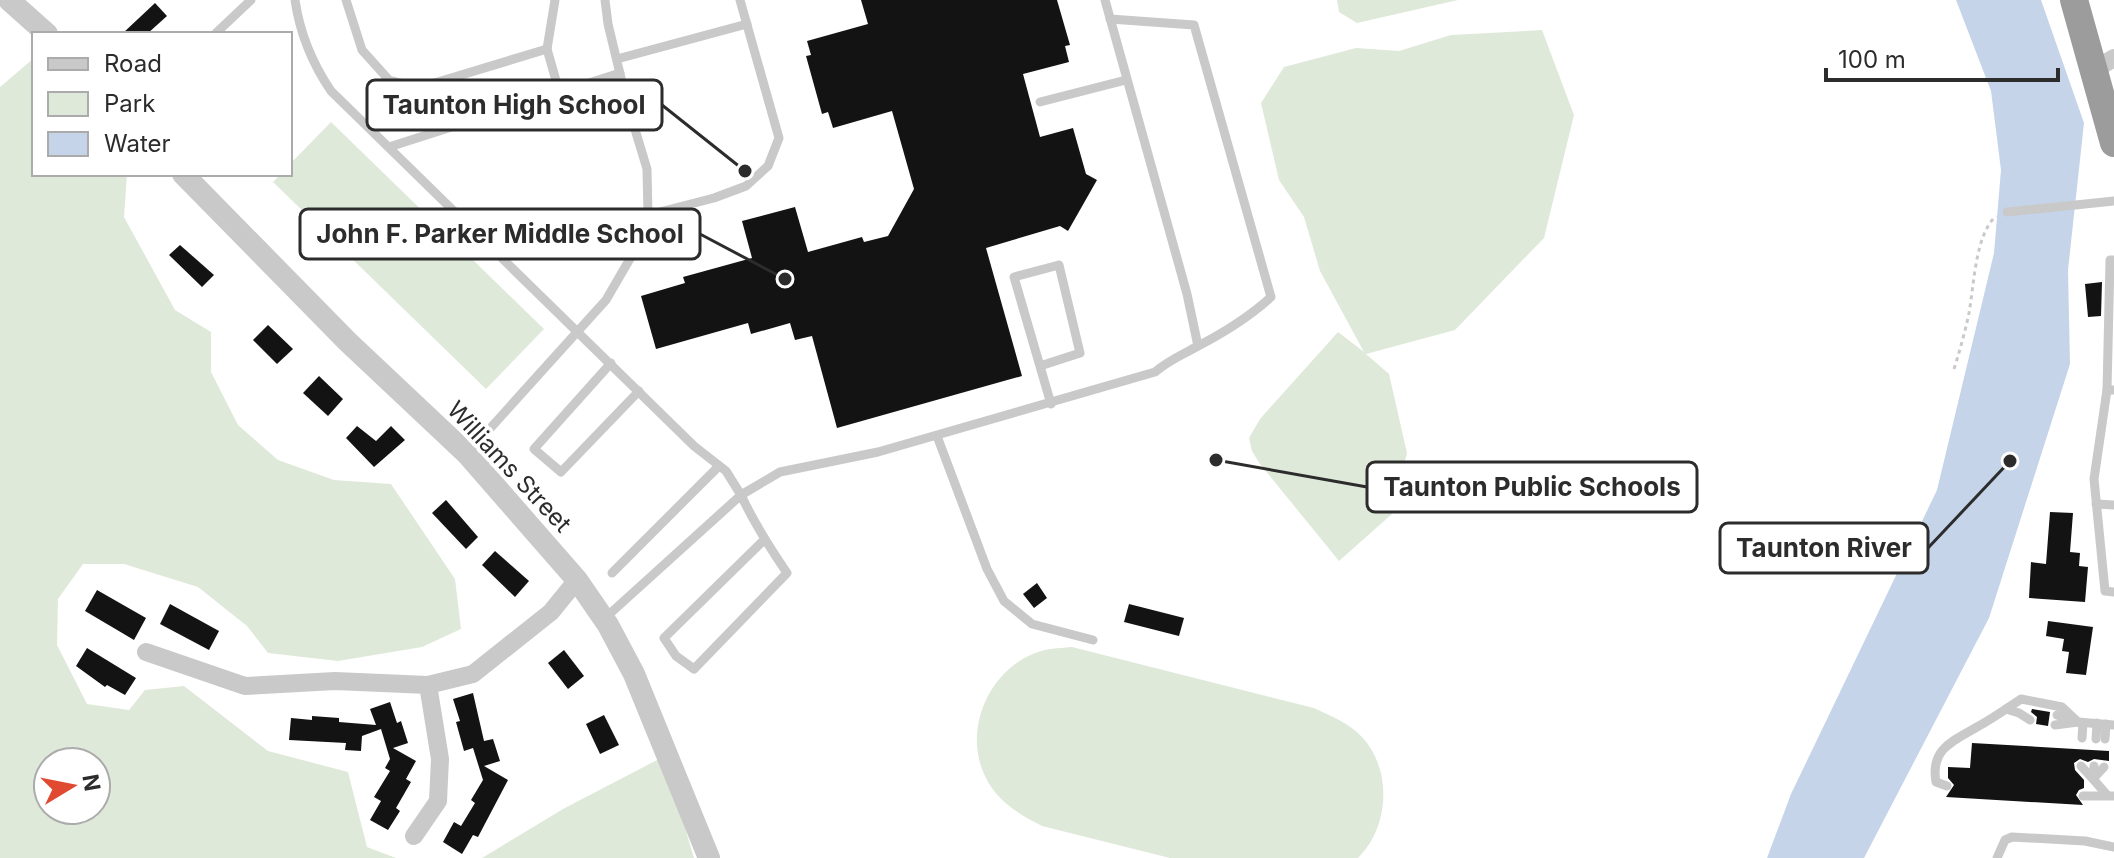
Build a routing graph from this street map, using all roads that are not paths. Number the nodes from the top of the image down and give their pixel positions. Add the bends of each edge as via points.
1 (9, 0) edge
2 (251, 0) edge
3 (295, 0) edge
4 (346, 0) edge
5 (555, 0) edge
6 (605, 0) edge
7 (740, 0) edge
8 (1105, 0) edge
9 (2074, 0) edge
10 (1110, 19) junction
11 (747, 24) junction
12 (45, 32) edge
13 (217, 32) edge
14 (547, 49) junction
15 (617, 59) junction
16 (2104, 64) edge
17 (620, 73) junction
18 (1126, 80) junction
19 (559, 91) junction
20 (2108, 95) edge
21 (1040, 102) dead end
22 (2114, 143) edge
23 (389, 147) junction
24 (185, 176) edge
25 (2114, 201) edge
26 (2007, 212) road end
27 (648, 215) junction
28 (2114, 260) edge
29 (577, 331) junction
30 (1198, 346) junction
31 (611, 363) junction
32 (1040, 366) junction
33 (2111, 390) edge
34 (639, 391) junction
35 (1051, 404) junction
36 (937, 436) junction
37 (467, 454) junction
38 (719, 466) junction
39 (741, 495) junction
40 (2096, 504) junction
41 (2114, 505) edge
42 (765, 539) junction
43 (612, 573) dead end
44 (577, 580) junction
45 (2114, 592) edge
46 (604, 619) junction
47 (1093, 640) dead end
48 (146, 652) dead end
49 (428, 685) junction
50 (2006, 709) junction
51 (2031, 715) dead end
52 (2056, 720) dead end
53 (2080, 722) junction
54 (2106, 724) edge
55 (2082, 738) dead end
56 (2100, 739) dead end
57 (2081, 766) dead end
58 (2099, 766) dead end
59 (2093, 779) junction
60 (1947, 786) dead end
61 (2083, 796) dead end
62 (2110, 796) edge
63 (414, 836) dead end
64 (2114, 847) edge
65 (709, 858) edge
66 (1997, 858) edge

1 - 12 street
2 - 13 lane
3 - 23 lane via 315,67 353,115
4 - 14 lane via 362,50 389,80 418,88
5 - 14 lane
6 - 15 lane
7 - 11 lane
8 - 10 lane
9 - 16 highway
10 - 18 lane
10 - 30 lane via 1194,25 1271,297
11 - 15 lane
11 - 27 lane via 779,138 768,166 746,186
14 - 19 lane
15 - 17 lane
16 - 20 highway
17 - 19 lane
17 - 27 lane via 647,169
18 - 21 lane
18 - 30 lane
19 - 23 lane
20 - 22 highway
23 - 29 lane
24 - 37 street, Williams Street
25 - 26 lane
27 - 29 lane via 619,281
28 - 33 lane
29 - 31 lane
29 - 37 lane
30 - 35 lane via 1155,372
31 - 34 lane
31 - 34 lane via 534,449 561,472
32 - 32 lane via 1014,277 1059,265 1080,353
32 - 35 lane
33 - 40 lane via 2094,479
34 - 38 lane
35 - 36 lane
36 - 39 lane via 780,472
36 - 47 lane via 1004,601 1032,624
37 - 44 street, Williams Street
38 - 39 lane
38 - 43 lane
39 - 42 lane
39 - 46 lane
40 - 41 lane
40 - 45 lane via 2105,591
42 - 42 lane via 787,573 694,669 664,638
44 - 46 street, Williams Street
44 - 49 street via 551,612 473,674
46 - 65 street, Williams Street via 656,724
48 - 49 street via 245,686 335,681
49 - 63 street via 440,759 438,801
50 - 51 lane
50 - 53 lane via 2021,699 2062,707
50 - 60 lane via 1943,749 1933,768 1936,782
52 - 53 lane
53 - 54 lane
53 - 55 lane
54 - 56 lane
57 - 59 lane
58 - 59 lane
59 - 62 lane
61 - 62 lane
64 - 66 lane via 2012,837

